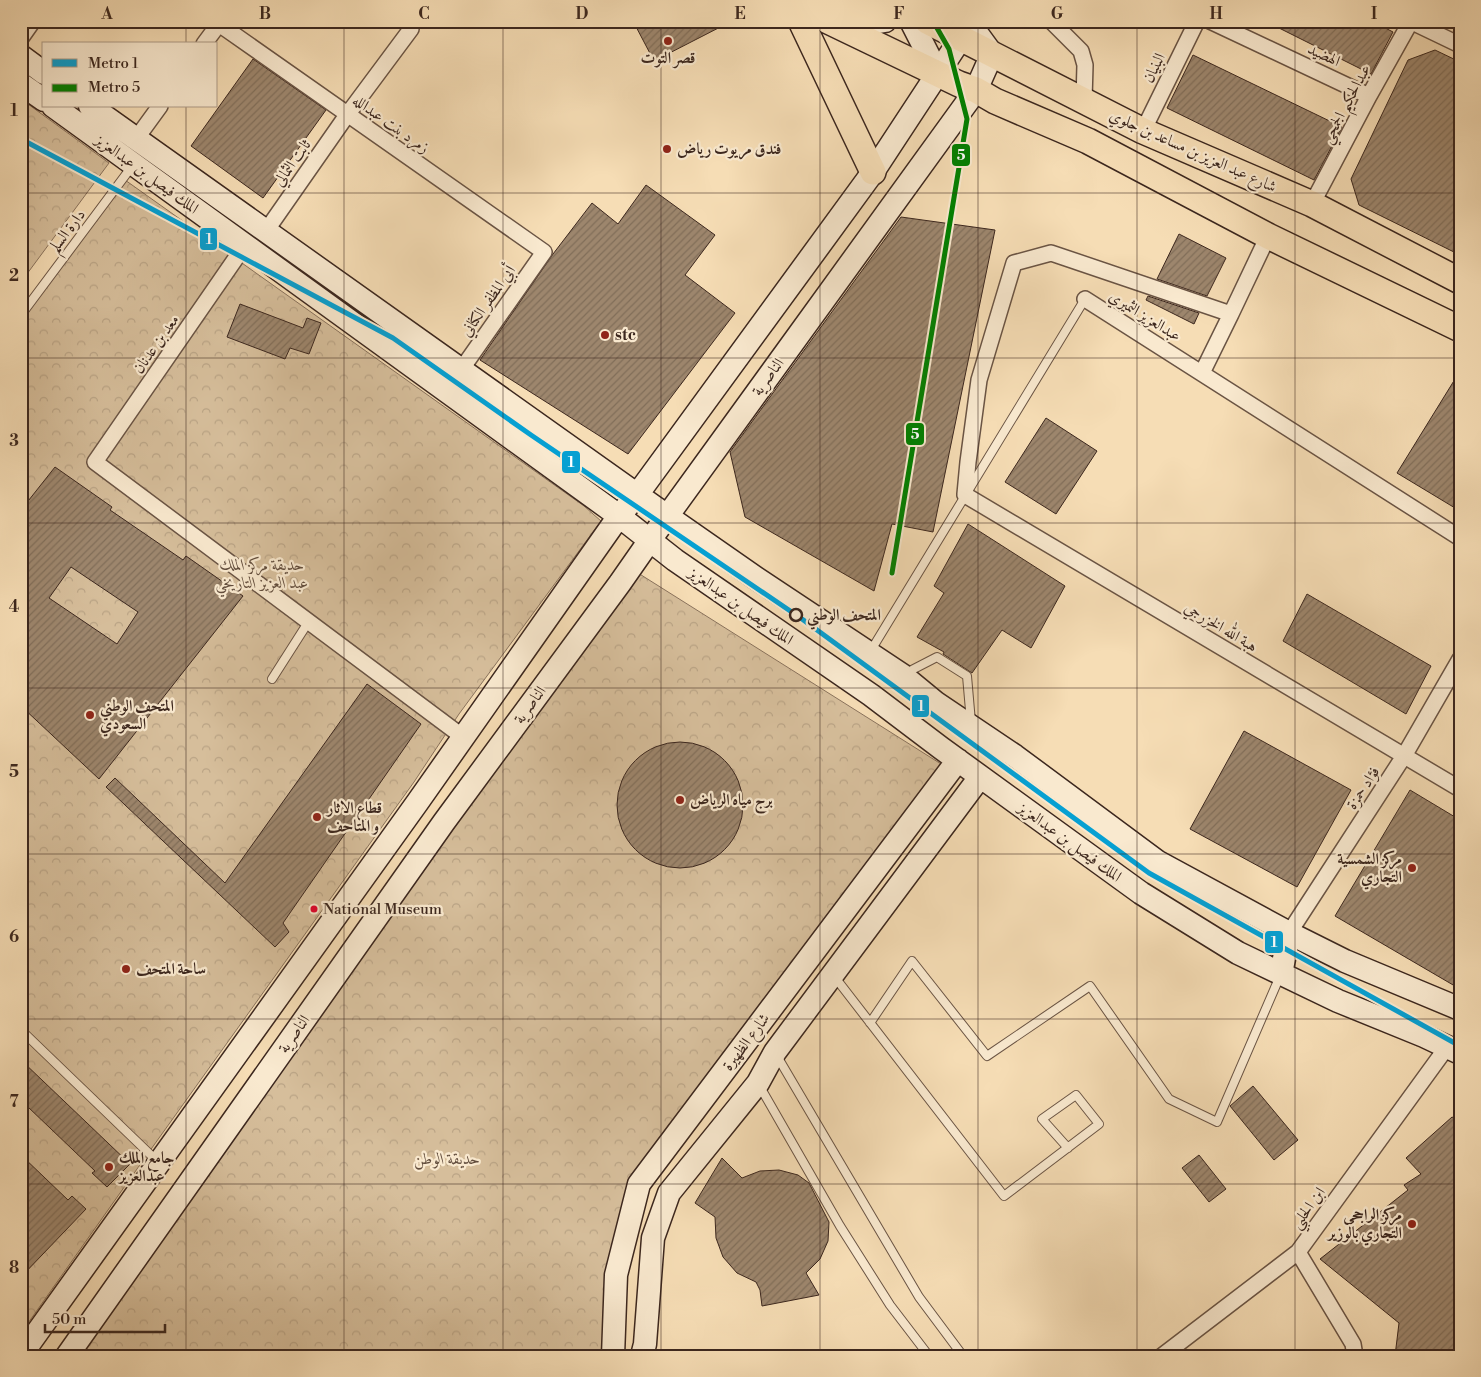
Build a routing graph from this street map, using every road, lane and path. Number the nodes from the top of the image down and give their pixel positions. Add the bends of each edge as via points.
1 (33, 21) edge
2 (411, 21) edge
3 (801, 21) edge
4 (885, 21) edge
5 (911, 21) edge
6 (927, 21) edge
7 (1051, 21) edge
8 (1197, 21) edge
9 (1210, 21) edge
10 (1411, 21) edge
11 (220, 22) edge
12 (832, 23) edge
13 (964, 30) edge
14 (21, 38) edge
15 (205, 42) edge
16 (1460, 45) edge
17 (992, 54) junction
18 (21, 56) edge
19 (42, 72) edge
20 (938, 74) junction
21 (21, 84) edge
22 (976, 90) junction
23 (1369, 96) junction
24 (42, 99) edge
25 (1093, 105) junction
26 (56, 108) edge
27 (93, 108) edge
28 (159, 108) edge
29 (347, 115) junction
30 (1143, 130) junction
31 (136, 139) junction
32 (1088, 141) junction
33 (134, 164) junction
34 (873, 172) junction
35 (1312, 204) junction
36 (266, 231) junction
37 (1268, 236) junction
38 (245, 245) junction
39 (544, 252) joint
40 (1460, 281) edge
41 (1085, 300) joint
42 (1230, 314) junction
43 (21, 315) edge
44 (1460, 329) edge
45 (461, 370) junction
46 (1202, 372) junction
47 (637, 495) junction
48 (965, 495) junction
49 (619, 516) junction
50 (667, 516) junction
51 (1460, 538) edge
52 (650, 540) junction
53 (309, 621) junction
54 (868, 654) junction
55 (1460, 659) edge
56 (902, 675) junction
57 (1455, 677) edge
58 (272, 679) dead end
59 (972, 726) junction
60 (463, 737) junction
61 (1404, 756) junction
62 (958, 760) junction
63 (980, 777) junction
64 (1460, 789) edge
65 (417, 803) junction
66 (444, 822) junction
67 (1289, 934) junction
68 (833, 974) junction
69 (1281, 974) junction
70 (1460, 1009) edge
71 (870, 1023) junction
72 (21, 1030) edge
73 (1454, 1050) edge
74 (775, 1052) junction
75 (758, 1083) junction
76 (1068, 1148) junction
77 (159, 1163) junction
78 (1298, 1252) junction
79 (21, 1355) edge
80 (67, 1356) edge
81 (613, 1356) edge
82 (642, 1356) edge
83 (929, 1356) edge
84 (963, 1356) edge
85 (1162, 1356) edge
86 (1355, 1356) edge

1 - 14 street
2 - 29 street, ثابت الثمالي via 411,28
3 - 34 main road
4 - 12 street via 862,26
5 - 20 street
6 - 13 main road, شارع عبد العزيز بن مساعد بن جلوي
7 - 25 street via 1082,51
8 - 30 street, البنيان
9 - 23 street, الهضيد
10 - 16 street
10 - 23 street, عبدالحكيم الجمحي
11 - 15 street
11 - 29 street, زمرد بنت عبدالله
12 - 20 main road
13 - 17 main road, شارع عبد العزيز بن مساعد بن جلوي
13 - 20 street
17 - 22 street, الناصرية
17 - 25 main road, شارع عبد العزيز بن مساعد بن جلوي
18 - 19 street
20 - 22 main road
20 - 34 street
21 - 24 street
22 - 32 main road
22 - 50 street, الناصرية
23 - 35 street, عبدالحكيم الجمحي
25 - 30 main road, شارع عبد العزيز بن مساعد بن جلوي
25 - 32 main road via 1078,119 1081,134
26 - 33 street, الملك فيصل بن عبدالعزيز
27 - 31 street, الملك فيصل بن عبدالعزيز
28 - 31 street
29 - 36 street, ثابت الثمالي
29 - 39 street, زمرد بنت عبدالله
30 - 35 main road, شارع عبد العزيز بن مساعد بن جلوي
31 - 36 street, الملك فيصل بن عبدالعزيز
32 - 37 main road
33 - 38 street, الملك فيصل بن عبدالعزيز
33 - 43 lane, دارة السلم
34 - 47 street
35 - 40 main road, شارع عبد العزيز بن مساعد بن جلوي
36 - 45 street, الملك فيصل بن عبدالعزيز
37 - 42 street
37 - 44 main road
38 - 49 street, الملك فيصل بن عبدالعزيز
38 - 53 street, معد بن عدنان via 95,462
39 - 45 street, أبي المظفر الكناني
41 - 46 street, عبدالعزيز الثميري
41 - 48 lane, عبدالعزيز الثميري
42 - 46 street
42 - 48 street via 1051,253 1014,263 979,380
45 - 47 street, الملك فيصل بن عبدالعزيز
46 - 51 street, عبدالعزيز الثميري
47 - 49 street
47 - 50 street, الملك فيصل بن عبدالعزيز
48 - 54 lane, عبدالعزيز الثميري
48 - 61 street, هبة الله الخزرجي
49 - 52 street, الملك فيصل بن عبدالعزيز
49 - 60 street
50 - 52 street, الناصرية
50 - 54 street, الملك فيصل بن عبدالعزيز
52 - 62 street, الملك فيصل بن عبدالعزيز
52 - 66 street, الناصرية
53 - 58 lane
53 - 60 street
54 - 56 street, الملك فيصل بن عبدالعزيز
55 - 57 street, فؤاد حمزة
56 - 59 street, الملك فيصل بن عبدالعزيز via 936,704
56 - 59 lane via 937,657 967,676
57 - 61 street, فؤاد حمزة
59 - 67 street, الملك فيصل بن عبدالعزيز via 1158,862
60 - 65 street
61 - 64 street, هبة الله الخزرجي
61 - 67 street, فؤاد حمزة
62 - 63 street, الملك فيصل بن عبدالعزيز
62 - 81 street, شارع الظهيرة via 639,1184 616,1276
63 - 68 street, شارع الظهيرة
63 - 69 street, الملك فيصل بن عبدالعزيز via 1141,893 1238,953
65 - 66 street via 429,792 444,793 451,806
65 - 77 street
66 - 80 street, الناصرية
67 - 69 street
67 - 70 street, الملك فيصل بن عبدالعزيز via 1345,962
68 - 71 lane
68 - 74 street, شارع الظهيرة
69 - 71 lane via 1216,1122 1169,1099 1090,986 987,1056 912,961
69 - 73 street, الملك فيصل بن عبدالعزيز
71 - 76 lane via 1004,1196
72 - 77 lane
73 - 78 street, ابن الحلبي
74 - 75 street, شارع الظهيرة
74 - 84 lane via 919,1297
75 - 82 street, شارع الظهيرة via 669,1193 653,1238
75 - 83 lane via 840,1226 890,1305
76 - 76 lane via 1099,1124 1076,1095 1042,1119
77 - 79 street
78 - 85 street, ابن الحلبي
78 - 86 street via 1353,1344

